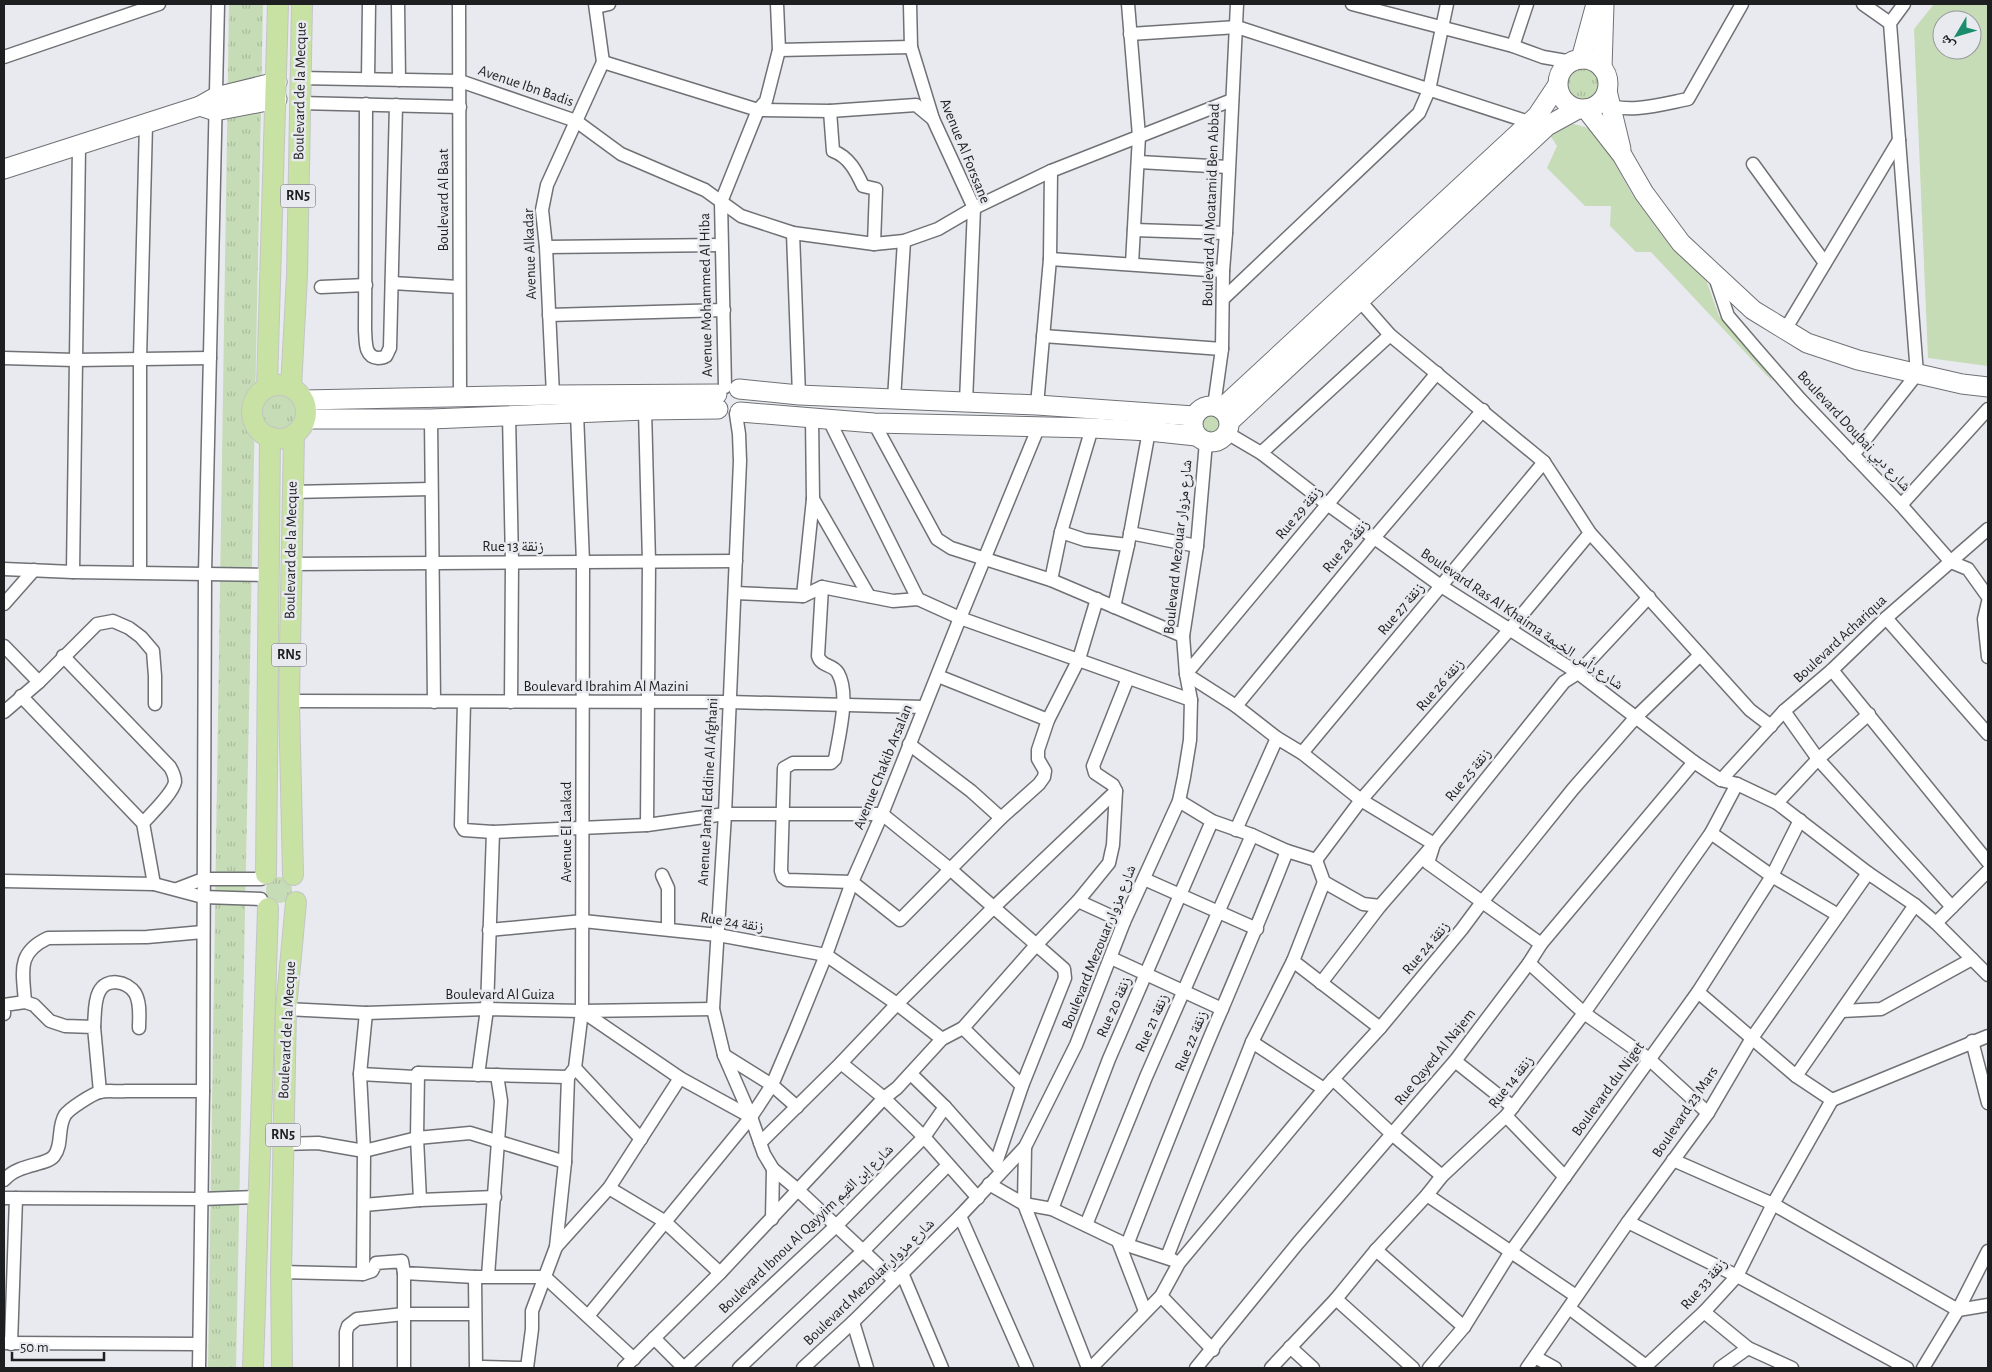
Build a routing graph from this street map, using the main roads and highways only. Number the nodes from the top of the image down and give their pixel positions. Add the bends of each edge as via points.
1 (278, 4) edge
2 (302, 4) edge
3 (1602, 4) edge
4 (1602, 68) junction
5 (1568, 69) junction
6 (277, 90) junction
7 (1596, 104) junction
8 (1622, 155) junction
9 (4, 169) edge
10 (267, 387) junction
11 (1988, 387) edge
12 (725, 395) junction
13 (300, 402) junction
14 (738, 413) junction
15 (1194, 416) junction
16 (1223, 418) junction
17 (294, 435) junction
18 (270, 437) junction
19 (1201, 439) junction
20 (293, 875) junction
21 (264, 876) junction
22 (296, 902) junction
23 (264, 904) junction
24 (253, 1368) edge
25 (282, 1368) edge

1 - 6 main road, Boulevard de la Mecque / RN5
2 - 13 main road, Boulevard de la Mecque / RN5 via 297,276
3 - 4 main road
3 - 5 main road
4 - 5 main road via 1593,61
4 - 7 main road via 1607,79
5 - 7 main road via 1564,101
5 - 16 main road via 1537,116
6 - 9 main road via 210,105
6 - 10 main road, Boulevard de la Mecque / RN5
7 - 8 main road
7 - 8 main road
7 - 16 main road via 1547,126 1360,301
8 - 11 main road via 1644,193 1681,243 1753,310 1807,343 1858,360
10 - 13 main road via 284,385
10 - 18 main road via 260,392 252,408 256,426
12 - 13 main road via 553,395
12 - 13 main road via 645,410 431,418
12 - 14 main road via 726,415
12 - 14 main road via 742,393 745,403
12 - 15 main road via 1037,405
13 - 17 main road via 303,425
14 - 19 main road via 874,423 1149,431
15 - 16 main road via 1201,409
15 - 19 main road via 1192,426
16 - 19 main road via 1219,441
17 - 18 main road
17 - 20 main road, Boulevard de la Mecque / RN5 via 289,701
18 - 21 main road, Boulevard de la Mecque / RN5
20 - 21 main road via 283,870 271,871
20 - 22 main road, RN5 via 299,885
21 - 23 main road, RN5 via 258,893
22 - 23 main road via 286,909 274,910
22 - 25 main road, Boulevard de la Mecque / RN5 via 286,1009
23 - 24 main road, Boulevard de la Mecque / RN5

